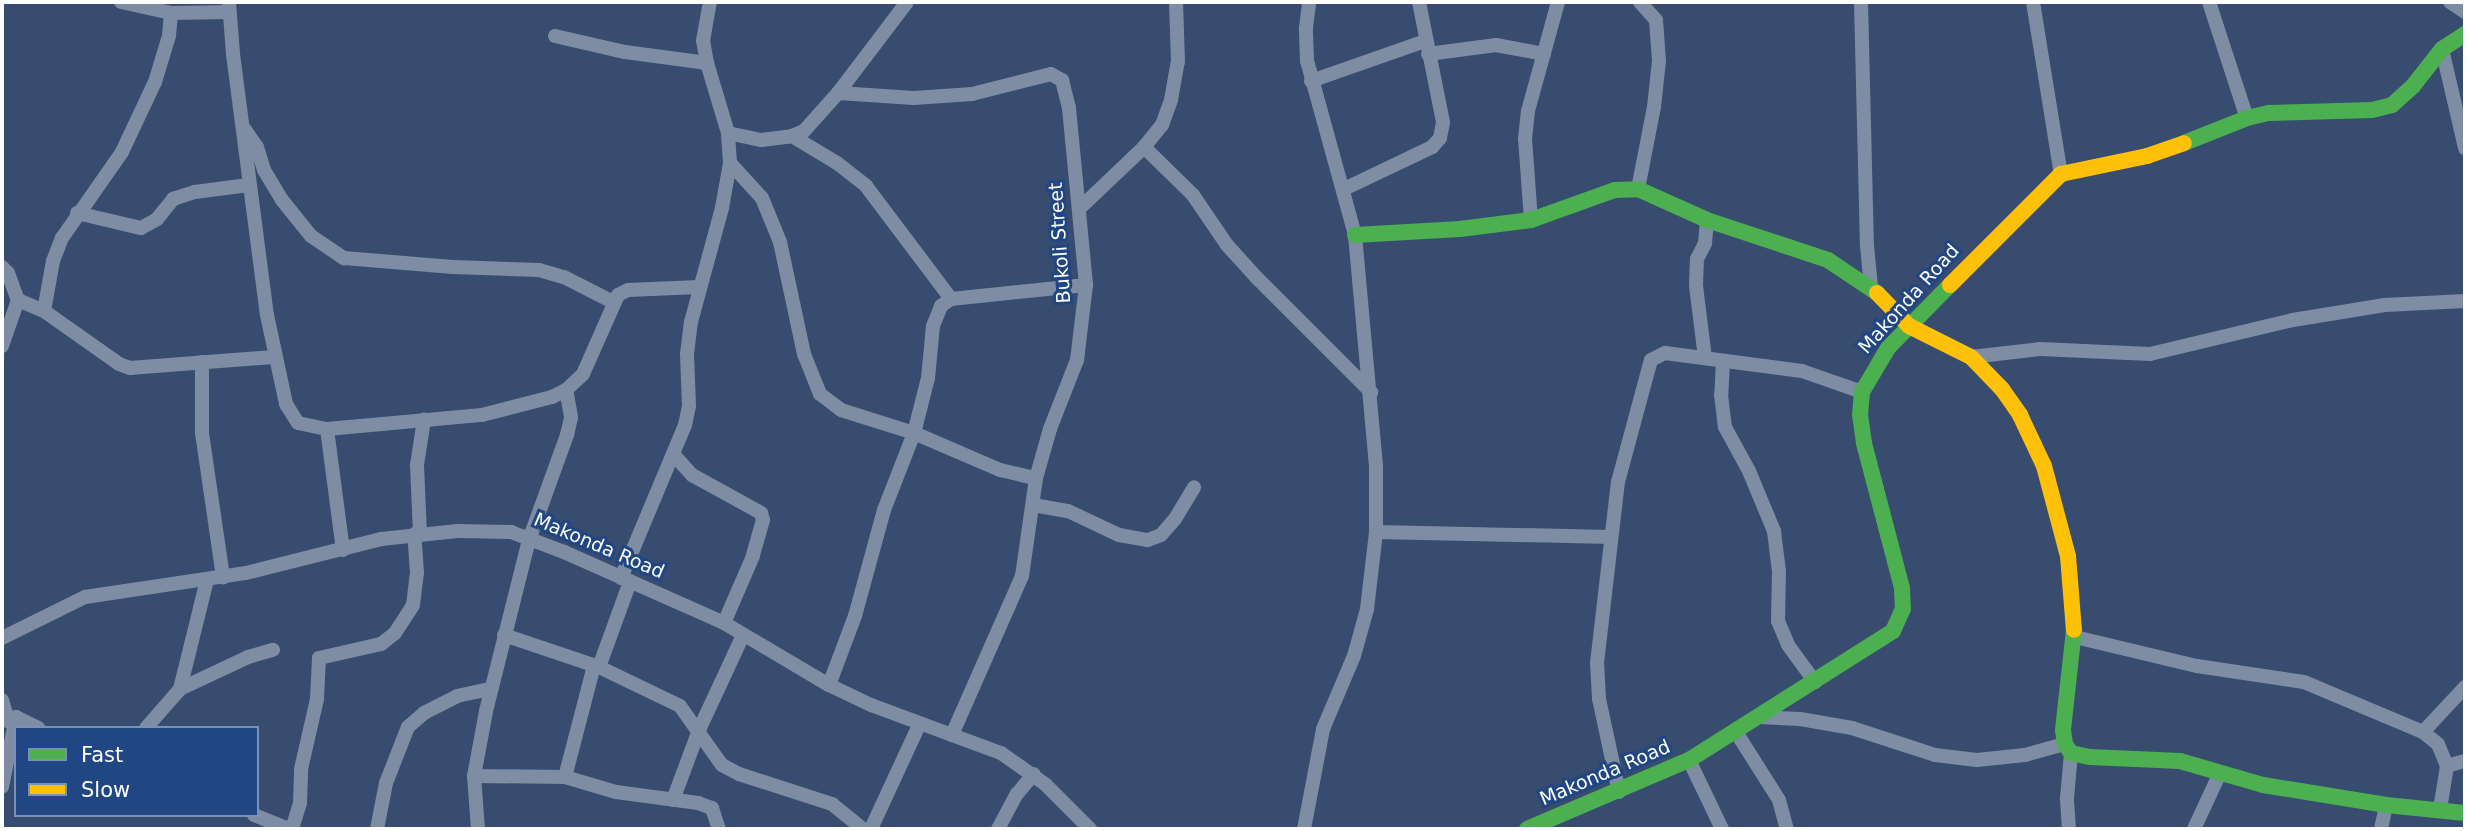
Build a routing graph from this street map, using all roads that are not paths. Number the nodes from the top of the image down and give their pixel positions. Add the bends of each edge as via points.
1 (121, 2) edge
2 (710, 2) edge
3 (907, 2) edge
4 (1176, 2) edge
5 (1309, 2) edge
6 (1419, 2) edge
7 (1558, 2) edge
8 (1640, 2) edge
9 (1861, 2) edge
10 (2033, 2) edge
11 (2209, 2) edge
12 (2450, 2) edge
13 (229, 7) edge
14 (2465, 12) edge
15 (171, 13) junction
16 (2465, 34) edge
17 (555, 36) dead end
18 (1427, 47) junction
19 (2442, 49) junction
20 (1544, 54) junction
21 (707, 63) junction
22 (1311, 81) junction
23 (838, 93) junction
24 (2246, 118) junction
25 (242, 126) junction
26 (729, 133) junction
27 (792, 136) junction
28 (1144, 146) junction
29 (2465, 148) edge
30 (730, 163) junction
31 (2062, 174) junction
32 (249, 186) junction
33 (1344, 189) junction
34 (1638, 189) junction
35 (1080, 208) junction
36 (77, 214) junction
37 (1531, 220) junction
38 (1707, 220) junction
39 (1355, 235) junction
40 (2, 267) edge
41 (1086, 285) junction
42 (1871, 287) junction
43 (699, 288) junction
44 (951, 299) junction
45 (18, 300) junction
46 (2465, 301) edge
47 (613, 302) junction
48 (44, 310) junction
49 (1909, 326) junction
50 (2, 345) edge
51 (274, 357) junction
52 (1971, 357) junction
53 (1705, 358) junction
54 (202, 362) junction
55 (1723, 362) junction
56 (566, 390) junction
57 (1371, 392) junction
58 (1862, 392) junction
59 (424, 420) junction
60 (327, 429) junction
61 (914, 433) junction
62 (674, 455) junction
63 (1036, 478) junction
64 (1194, 487) dead end
65 (1034, 505) junction
66 (1376, 532) junction
67 (417, 534) junction
68 (1611, 537) junction
69 (529, 540) junction
70 (343, 550) junction
71 (223, 577) junction
72 (208, 580) junction
73 (626, 580) junction
74 (724, 623) junction
75 (504, 635) junction
76 (743, 635) junction
77 (2075, 637) junction
78 (2, 638) edge
79 (272, 650) dead end
80 (596, 666) junction
81 (1815, 682) junction
82 (829, 685) junction
83 (2465, 687) edge
84 (180, 689) junction
85 (490, 689) junction
86 (2, 699) edge
87 (1760, 718) junction
88 (9, 721) edge
89 (919, 725) junction
90 (30, 726) edge
91 (148, 726) edge
92 (699, 730) junction
93 (1736, 732) junction
94 (2423, 732) junction
95 (953, 735) junction
96 (2068, 748) junction
97 (1689, 760) junction
98 (2465, 761) edge
99 (2447, 766) junction
100 (2221, 773) junction
101 (1034, 774) junction
102 (474, 776) junction
103 (565, 777) junction
104 (2, 787) edge
105 (1619, 792) junction
106 (673, 800) junction
107 (2386, 805) junction
108 (2440, 809) junction
109 (2465, 813) edge
110 (256, 821) edge
111 (290, 829) edge
112 (377, 829) edge
113 (478, 829) edge
114 (719, 829) edge
115 (863, 829) edge
116 (871, 829) edge
117 (998, 829) edge
118 (1090, 829) edge
119 (1304, 829) edge
120 (1528, 829) edge
121 (1722, 829) edge
122 (1787, 829) edge
123 (2069, 829) edge
124 (2194, 829) edge
125 (2381, 829) edge

1 - 15 street
2 - 21 street via 704,41
3 - 23 street
4 - 28 street via 1178,62 1171,100 1162,125
5 - 22 street via 1306,28
6 - 18 street
7 - 20 street
8 - 34 street via 1656,20 1659,61
9 - 42 street
10 - 31 street
11 - 24 street
12 - 14 street
13 - 15 street
13 - 25 street
15 - 36 street via 155,82 135,128
16 - 19 street, Makonda Road
17 - 21 street via 625,52
18 - 20 street via 1496,46
18 - 22 street
18 - 33 street via 1443,122 1440,138 1432,147
19 - 24 street, Makonda Road via 2392,105
19 - 29 street
20 - 37 street via 1525,139
21 - 26 street
22 - 33 street
23 - 27 street via 804,131
23 - 35 street, Bukoli Street via 914,98 972,94 1051,74 1062,80 1069,108
24 - 31 street, Makonda Road via 2147,156
25 - 32 street
25 - 47 street via 282,200 311,236 344,258 539,270
26 - 27 street via 761,139
26 - 30 street
27 - 44 street via 866,186
28 - 35 street
28 - 57 street via 1193,195 1227,245 1256,277
30 - 43 street
30 - 61 street via 762,198 780,242 804,354 820,394 841,410
31 - 49 street, Makonda Road via 2024,205
32 - 36 street via 173,199 157,219 141,228
32 - 51 street
33 - 39 street
34 - 37 street via 1615,190
34 - 38 street
35 - 41 street, Bukoli Street
36 - 48 street via 53,261
37 - 39 street
38 - 42 street via 1829,260
38 - 53 street via 1696,286
39 - 57 street
40 - 45 street
41 - 44 street
41 - 63 street, Bukoli Street via 1077,360
42 - 49 street
43 - 47 street via 628,290
43 - 62 street via 687,354 689,406
44 - 61 street via 941,306 933,326 928,378
45 - 48 street
45 - 50 street
46 - 52 street via 2385,305 2293,320 2150,354 2040,349
47 - 56 street via 583,374
48 - 54 street via 130,368
49 - 52 street
49 - 58 street, Makonda Road via 1880,358
51 - 54 street
51 - 60 street via 293,419 304,426
52 - 77 street via 2003,389 2044,466 2068,556
53 - 55 street
53 - 68 street via 1665,353 1648,365 1618,482
54 - 71 street via 202,433
55 - 58 street via 1802,371
55 - 81 street via 1726,428 1774,531 1778,621 1788,645
56 - 59 street via 502,411
56 - 69 street via 571,417 567,435
57 - 66 street
58 - 81 street, Makonda Road via 1864,443 1902,588 1903,609 1893,631
59 - 60 street
59 - 67 street via 417,466
60 - 70 street
61 - 63 street via 955,453
61 - 82 street via 884,510 863,590
62 - 73 street
62 - 74 street via 692,475 761,513 753,556
63 - 65 street, Bukoli Street
64 - 65 street via 1168,527 1148,540 1119,535 1068,511
65 - 95 street, Bukoli Street via 1022,576
66 - 68 street
66 - 119 street via 1367,610 1354,656 1323,729
67 - 69 street, Makonda Road via 491,530
67 - 70 street, Makonda Road
67 - 111 street via 414,605 395,634 381,644 319,658 300,803
68 - 105 street via 1597,663 1599,699
69 - 73 street, Makonda Road
69 - 75 street
70 - 71 street, Makonda Road
71 - 72 street, Makonda Road
72 - 78 street, Makonda Road via 85,597
72 - 84 street
73 - 74 street, Makonda Road
73 - 80 street
74 - 76 street, Makonda Road
75 - 80 street
75 - 85 street
76 - 82 street, Makonda Road
76 - 92 street
77 - 94 street via 2197,666 2304,682
77 - 96 street via 2066,693
79 - 84 street
80 - 92 street via 680,706
80 - 103 street
81 - 87 street, Makonda Road
82 - 89 street, Makonda Road
83 - 94 street
84 - 91 street
85 - 102 street
85 - 112 street via 457,696 408,727 386,783
86 - 88 street
87 - 93 street, Makonda Road
87 - 96 street via 1852,728 1935,755 1977,760
88 - 90 street
88 - 104 street
89 - 95 street, Makonda Road
89 - 116 street
92 - 106 street
92 - 115 street via 722,765 832,804
93 - 97 street, Makonda Road
93 - 122 street via 1779,800
94 - 99 street via 2438,744
95 - 101 street, Makonda Road via 1001,753
96 - 100 street via 2091,757 2180,761
96 - 123 street
97 - 105 street, Makonda Road
97 - 121 street
98 - 99 street
99 - 108 street
100 - 107 street via 2263,785
100 - 124 street
101 - 117 street
101 - 118 street, Makonda Road
102 - 103 street
102 - 113 street
103 - 106 street via 616,792
105 - 120 street, Makonda Road
106 - 114 street via 712,808
107 - 108 street
107 - 125 street
108 - 109 street
110 - 111 street

